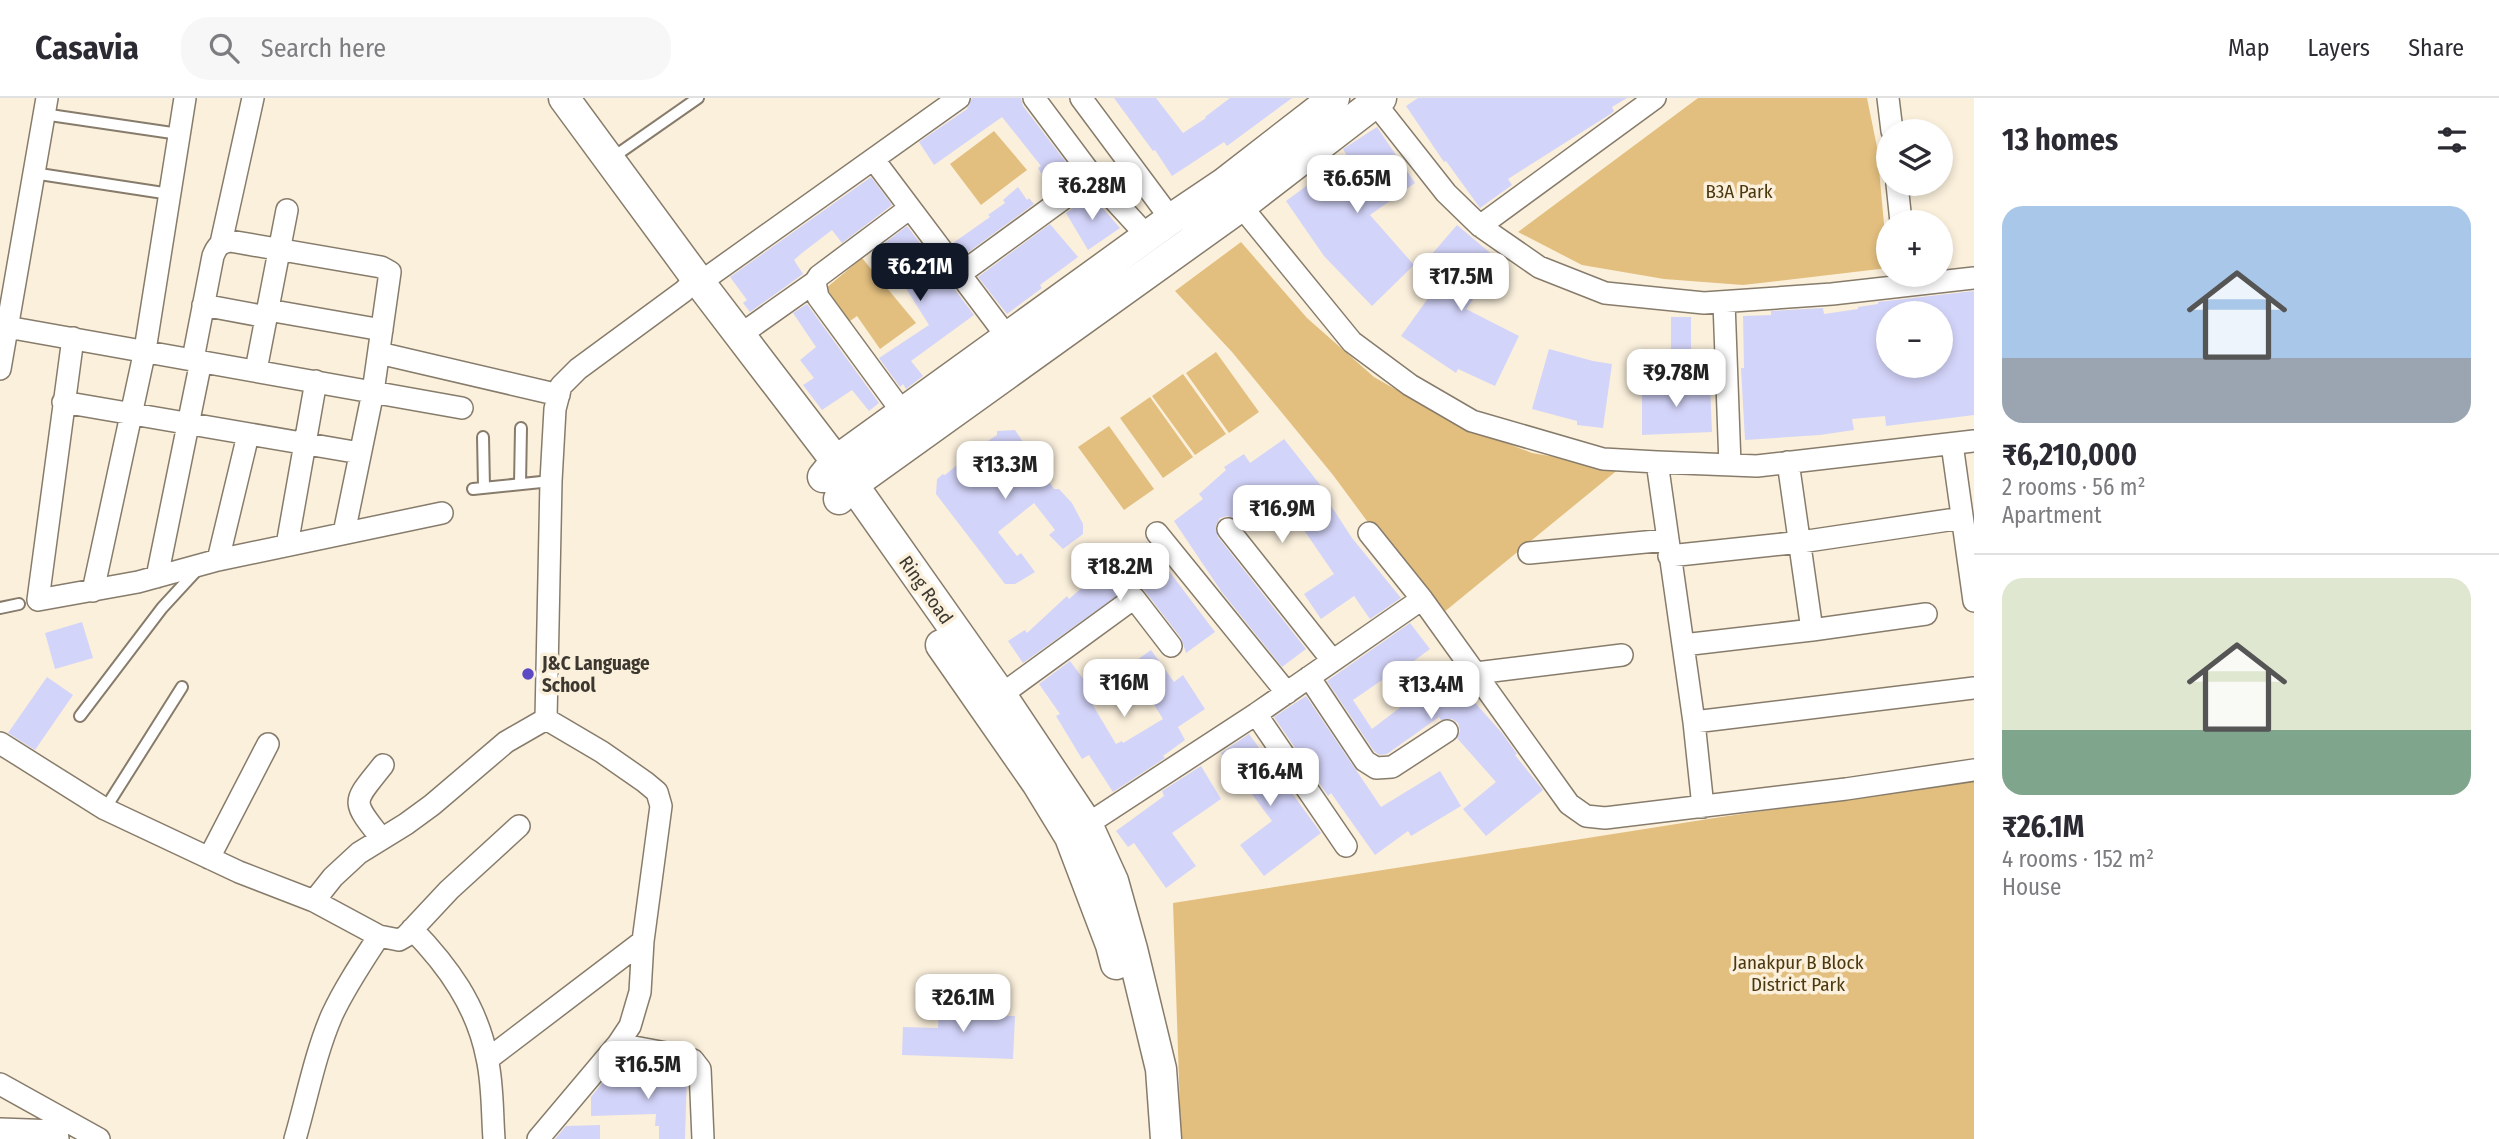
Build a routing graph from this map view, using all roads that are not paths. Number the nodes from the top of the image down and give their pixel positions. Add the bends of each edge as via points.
1 (185, 98) edge
2 (253, 98) edge
3 (544, 98) edge
4 (564, 98) edge
5 (698, 98) edge
6 (959, 98) edge
7 (1034, 98) edge
8 (1081, 98) edge
9 (1334, 98) edge
10 (1655, 98) edge
11 (1888, 98) edge
12 (1378, 100) edge
13 (45, 106) edge
14 (1891, 119) edge
15 (179, 134) junction
16 (610, 160) junction
17 (874, 160) junction
18 (33, 173) junction
19 (1093, 177) junction
20 (170, 194) junction
21 (1232, 195) junction
22 (910, 208) junction
23 (286, 210) dead end
24 (1480, 226) junction
25 (1159, 228) junction
26 (221, 243) junction
27 (279, 250) junction
28 (960, 274) junction
29 (1974, 278) edge
30 (1953, 279) edge
31 (698, 282) junction
32 (815, 282) junction
33 (1876, 284) edge
34 (1724, 302) junction
35 (203, 305) junction
36 (267, 314) junction
37 (4, 326) edge
38 (382, 330) junction
39 (740, 335) junction
40 (73, 338) junction
41 (1009, 338) junction
42 (145, 350) junction
43 (379, 353) junction
44 (197, 360) junction
45 (0, 369) edge
46 (256, 370) junction
47 (316, 381) junction
48 (373, 392) junction
49 (559, 395) junction
50 (63, 402) junction
51 (462, 408) dead end
52 (904, 414) junction
53 (131, 415) junction
54 (188, 425) junction
55 (522, 428) dead end
56 (248, 435) junction
57 (483, 437) dead end
58 (1974, 441) edge
59 (305, 444) junction
60 (1952, 444) junction
61 (360, 453) junction
62 (1657, 462) junction
63 (1788, 462) junction
64 (1730, 465) junction
65 (551, 481) junction
66 (837, 481) junction
67 (520, 484) junction
68 (442, 513) dead end
69 (1962, 518) junction
70 (1228, 529) dead end
71 (344, 533) junction
72 (1157, 533) dead end
73 (1369, 533) dead end
74 (1801, 542) junction
75 (287, 545) junction
76 (1668, 548) junction
77 (1529, 553) dead end
78 (210, 563) junction
79 (157, 577) junction
80 (93, 591) junction
81 (1422, 599) junction
82 (1974, 601) edge
83 (19, 604) dead end
84 (0, 608) edge
85 (1926, 614) dead end
86 (1812, 629) junction
87 (1683, 645) junction
88 (1171, 646) dead end
89 (1622, 655) dead end
90 (1332, 660) junction
91 (1476, 673) junction
92 (1309, 677) junction
93 (182, 687) dead end
94 (1974, 688) edge
95 (1287, 693) junction
96 (1001, 695) junction
97 (1256, 714) junction
98 (80, 716) dead end
99 (546, 719) junction
100 (1694, 722) junction
101 (1447, 731) dead end
102 (0, 743) edge
103 (268, 744) dead end
104 (383, 765) dead end
105 (1974, 770) edge
106 (1703, 807) junction
107 (105, 809) junction
108 (519, 826) dead end
109 (1078, 830) junction
110 (381, 838) junction
111 (1346, 846) dead end
112 (209, 858) junction
113 (314, 901) junction
114 (412, 929) junction
115 (379, 936) junction
116 (643, 941) junction
117 (618, 1044) junction
118 (488, 1059) junction
119 (0, 1084) edge
120 (0, 1129) edge
121 (59, 1129) edge
122 (542, 1136) edge
123 (99, 1139) edge
124 (295, 1139) edge
125 (494, 1139) edge
126 (703, 1139) edge
127 (1152, 1139) edge
128 (1166, 1139) edge

1 - 15 street
2 - 26 street
3 - 31 street, Ring Road
4 - 16 street, Ring Road
5 - 16 lane
6 - 17 street
7 - 19 street
8 - 25 street
9 - 21 street
10 - 24 street
11 - 14 street
12 - 21 street
12 - 24 street via 1446,193
13 - 15 lane
13 - 18 street
15 - 20 street
16 - 31 street, Ring Road
17 - 22 street
17 - 31 street
18 - 20 lane
18 - 37 street
19 - 25 street
19 - 28 street
20 - 42 street
21 - 25 street
21 - 62 street via 1352,342 1410,385 1472,421 1603,458
21 - 66 street
22 - 28 street
22 - 32 street
23 - 27 street
24 - 34 street via 1539,267 1605,293
25 - 41 street
26 - 27 street
26 - 35 street via 213,256
27 - 36 street
27 - 38 street via 386,268 391,277
28 - 41 street
29 - 30 street
31 - 39 street, Ring Road
31 - 49 street via 578,369 561,386
31 - 66 street, Ring Road
32 - 39 street
32 - 52 street via 818,297
33 - 34 street
34 - 64 street
35 - 36 street
35 - 44 street
36 - 38 street
36 - 46 street
37 - 40 street
37 - 45 street
38 - 43 street
39 - 66 street, Ring Road
40 - 42 street
40 - 50 street
41 - 52 street
42 - 44 street
42 - 53 street
43 - 48 street
43 - 49 street
44 - 46 street
44 - 54 street
46 - 47 street
47 - 48 street
47 - 59 street
48 - 51 street
48 - 61 street
49 - 65 street
50 - 53 street
50 - 80 street via 38,600
52 - 66 street
53 - 54 street
53 - 80 street
54 - 56 street
54 - 79 street
55 - 67 lane
56 - 59 street
56 - 78 street
57 - 67 lane via 479,488
58 - 60 street
59 - 61 street
59 - 75 street
60 - 63 street
60 - 69 street
61 - 71 street
62 - 64 street
62 - 76 street
63 - 64 street
63 - 74 street
65 - 67 lane
65 - 99 street
66 - 96 street, Ring Road
66 - 109 street, Ring Road via 1037,783
68 - 71 street
69 - 74 street
69 - 82 street
70 - 90 street
71 - 75 street
72 - 95 street
73 - 81 street
74 - 76 street
74 - 86 street
75 - 78 street
76 - 77 street
76 - 87 street
78 - 79 street
78 - 98 lane via 162,608
79 - 80 street
81 - 90 street
81 - 91 street
83 - 84 lane
85 - 86 street
86 - 87 street
87 - 100 street
88 - 96 street via 1134,598
89 - 91 street
90 - 92 street
91 - 106 street via 1569,804 1586,816
92 - 95 street
92 - 101 street via 1365,761 1376,768 1392,767
93 - 107 lane
94 - 100 street
95 - 97 street
96 - 109 street, Ring Road
97 - 109 street
97 - 111 street
99 - 110 street via 506,742 432,805
99 - 116 street via 657,792 661,806
100 - 106 street
102 - 107 street
103 - 112 street
104 - 110 street via 357,804
105 - 106 street
107 - 112 street
108 - 114 street
109 - 127 street, Ring Road via 1149,1098
109 - 128 street, Ring Road via 1114,881 1161,1069
110 - 113 street via 341,869
112 - 113 street
113 - 115 street
114 - 115 street via 399,940
114 - 118 street via 458,983 479,1025
115 - 124 street via 332,1015
116 - 117 street via 640,992 630,1026
116 - 118 street
117 - 122 street
117 - 126 street via 693,1060 700,1069
118 - 125 street
119 - 121 street
120 - 121 street
121 - 123 street

